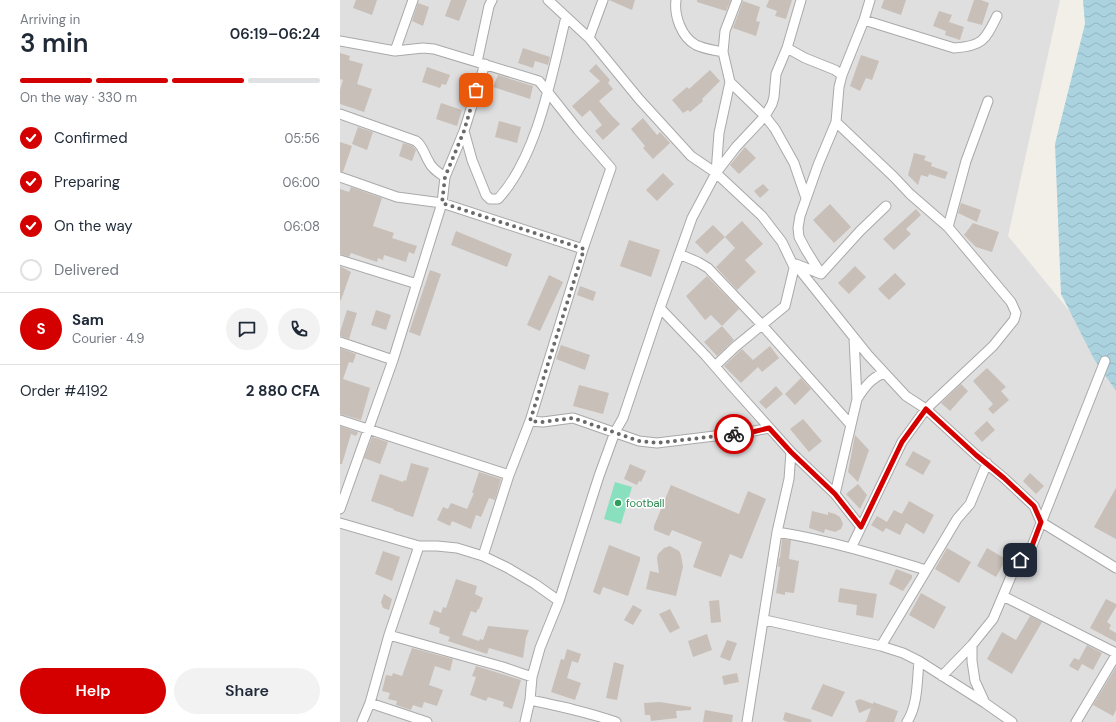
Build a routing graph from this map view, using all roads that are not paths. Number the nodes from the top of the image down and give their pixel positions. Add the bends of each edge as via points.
1 (413, 0) edge
2 (492, 0) edge
3 (548, 0) edge
4 (603, 0) edge
5 (676, 0) edge
6 (737, 0) edge
7 (800, 0) edge
8 (870, 0) edge
9 (997, 16) dead end
10 (566, 17) junction
11 (864, 20) junction
12 (589, 38) junction
13 (340, 40) edge
14 (787, 48) junction
15 (395, 51) junction
16 (723, 52) junction
17 (481, 63) junction
18 (842, 75) junction
19 (730, 82) junction
20 (548, 90) junction
21 (988, 101) dead end
22 (340, 114) edge
23 (765, 116) junction
24 (836, 122) junction
25 (464, 131) junction
26 (716, 173) junction
27 (340, 177) edge
28 (445, 177) junction
29 (806, 198) junction
30 (442, 203) junction
31 (886, 206) dead end
32 (948, 227) junction
33 (584, 249) junction
34 (679, 254) junction
35 (340, 260) edge
36 (795, 264) junction
37 (821, 274) junction
38 (417, 284) junction
39 (660, 308) junction
40 (762, 325) junction
41 (854, 338) junction
42 (340, 342) edge
43 (393, 360) junction
44 (1105, 361) dead end
45 (715, 366) junction
46 (884, 373) junction
47 (857, 399) junction
48 (926, 409) junction
49 (340, 420) edge
50 (530, 421) junction
51 (851, 425) junction
52 (368, 428) junction
53 (769, 428) junction
54 (615, 432) junction
55 (791, 452) junction
56 (988, 463) junction
57 (509, 475) junction
58 (835, 494) junction
59 (340, 509) edge
60 (1041, 522) junction
61 (340, 523) edge
62 (861, 527) junction
63 (778, 532) junction
64 (419, 546) junction
65 (851, 548) junction
66 (483, 556) junction
67 (1116, 568) edge
68 (926, 570) junction
69 (1003, 596) junction
70 (559, 601) junction
71 (765, 620) junction
72 (389, 636) junction
73 (881, 646) junction
74 (972, 646) junction
75 (1116, 654) edge
76 (919, 662) junction
77 (942, 676) junction
78 (532, 677) junction
79 (530, 700) junction
80 (370, 703) junction
81 (986, 703) junction
82 (362, 722) edge
83 (427, 722) edge
84 (525, 722) edge
85 (616, 722) edge
86 (748, 722) edge
87 (908, 722) edge
88 (1012, 722) edge
89 (1076, 722) edge

1 - 15 street
2 - 17 street
3 - 10 street
4 - 12 street
5 - 16 street via 678,20 684,34 694,44 708,50
6 - 16 street via 725,31
7 - 14 street
8 - 11 street
9 - 11 street via 989,33 981,42 968,47 954,48
10 - 12 street
10 - 20 street
11 - 18 street
12 - 26 street via 639,99 691,156
13 - 15 street
14 - 18 street
14 - 23 street via 776,74 772,104
15 - 17 street via 434,49
16 - 19 street
17 - 20 street via 539,80
17 - 25 street
18 - 24 street
19 - 23 street
19 - 26 street via 718,133
20 - 25 street via 524,160 498,199 490,199 486,195
20 - 33 street via 611,168
21 - 32 street via 966,161
22 - 28 street via 416,141 423,148 429,163
23 - 26 street
23 - 29 street via 775,128 794,163
24 - 29 street
24 - 32 street
25 - 28 street
26 - 34 street via 692,218
26 - 36 street via 762,216 782,242 793,265
27 - 30 street via 397,197
28 - 30 street
29 - 37 street via 800,216 799,237
30 - 33 street
30 - 38 street
31 - 37 street
32 - 48 street via 1011,302 1016,313 1014,320 993,346
33 - 50 street
34 - 39 street
34 - 40 street via 708,268
35 - 38 street
36 - 37 street
36 - 40 street via 785,306
36 - 41 street
38 - 43 street
39 - 45 street
39 - 54 street via 623,418
40 - 45 street
40 - 51 street
41 - 46 street
41 - 47 street
42 - 43 street
43 - 52 street
44 - 60 street
45 - 53 street
46 - 47 street via 872,379
46 - 48 street via 906,396
47 - 51 street
48 - 56 street
48 - 62 street via 902,442
49 - 52 street
50 - 54 street via 573,418
50 - 57 street
51 - 58 street
52 - 57 street
52 - 59 street
53 - 54 street via 744,434 657,443 639,441
53 - 55 street
54 - 70 street
55 - 58 street
55 - 63 street via 789,479
56 - 60 street via 1034,506
56 - 68 street via 970,504 957,519
57 - 66 street
58 - 62 street
60 - 67 street
60 - 69 street via 1032,546 1015,567
61 - 64 street
62 - 65 street
63 - 65 street via 806,536
63 - 71 street
64 - 66 street via 457,548
64 - 72 street
65 - 68 street
66 - 70 street via 515,572
68 - 73 street
69 - 74 street via 993,619
69 - 75 street
70 - 78 street via 540,648
71 - 73 street
71 - 86 street
72 - 78 street
72 - 80 street
73 - 76 street via 903,653
74 - 77 street
74 - 81 street via 975,681
75 - 89 street
76 - 77 street
76 - 87 street via 916,699
77 - 81 street
78 - 79 street
79 - 84 street
79 - 85 street
80 - 82 street
80 - 83 street
81 - 88 street

